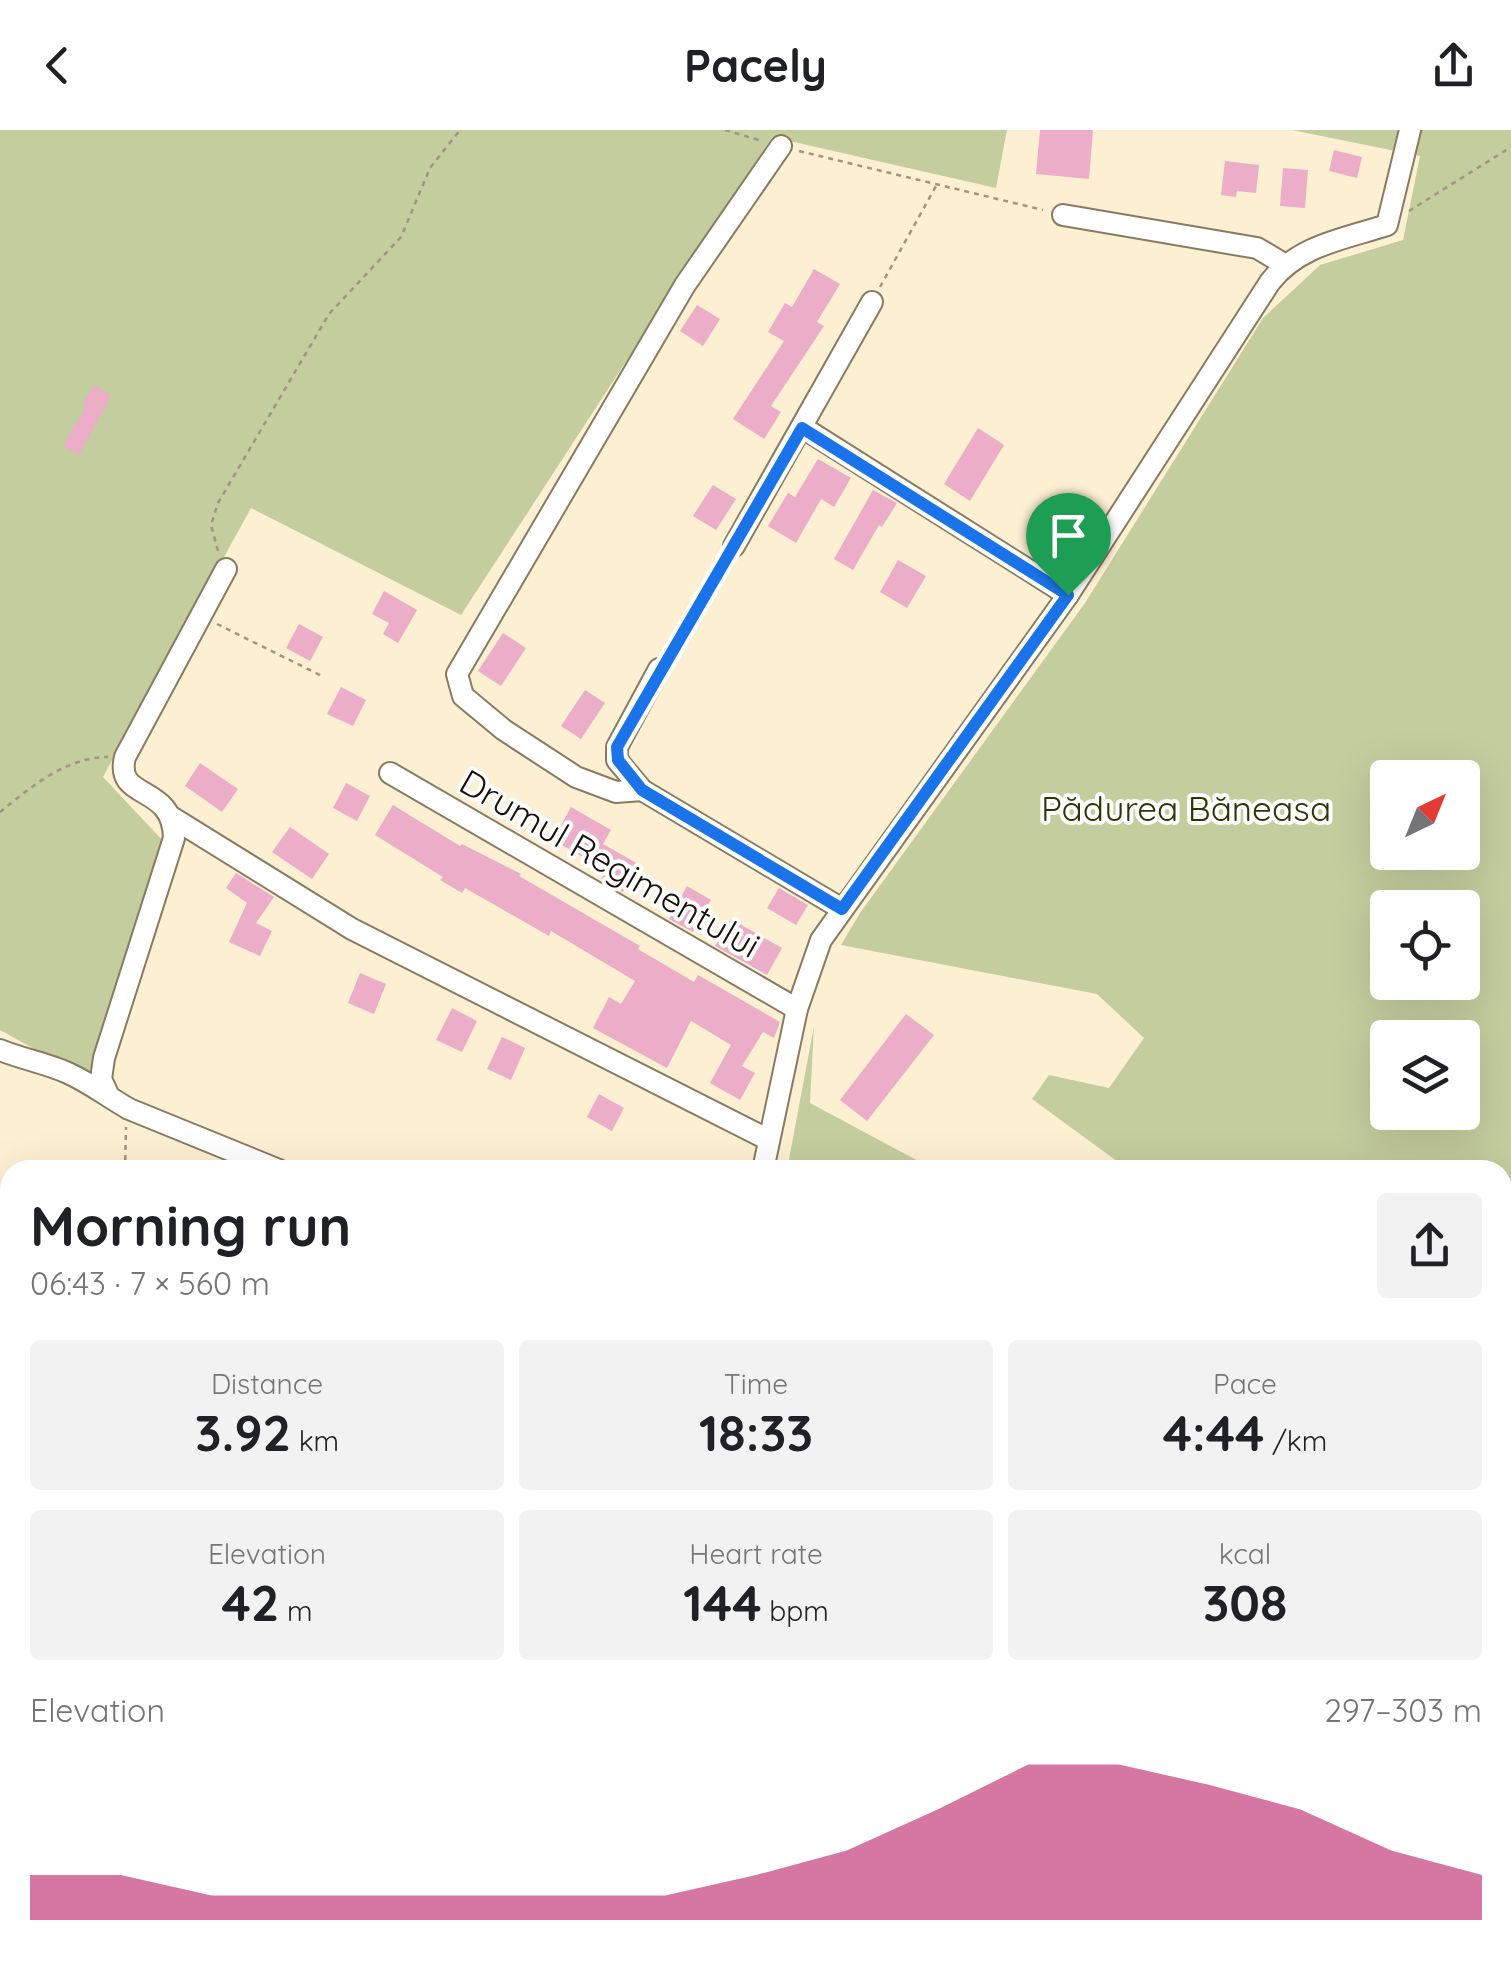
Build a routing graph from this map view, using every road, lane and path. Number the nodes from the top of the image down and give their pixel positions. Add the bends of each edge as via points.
1 (460, 130) edge
2 (725, 130) edge
3 (1410, 130) edge
4 (781, 146) junction
5 (1511, 147) edge
6 (936, 186) junction
7 (1064, 215) joint
8 (1386, 226) junction
9 (1284, 264) junction
10 (872, 302) joint
11 (802, 428) junction
12 (734, 546) joint
13 (226, 569) joint
14 (1068, 595) junction
15 (202, 617) junction
16 (659, 669) joint
17 (322, 676) dead end
18 (126, 757) junction
19 (390, 772) dead end
20 (642, 790) junction
21 (0, 812) edge
22 (174, 818) junction
23 (842, 909) junction
24 (797, 1009) junction
25 (0, 1050) edge
26 (107, 1092) junction
27 (129, 1108) junction
28 (769, 1140) junction
29 (126, 1160) edge
30 (256, 1160) edge
31 (766, 1160) edge

1 - 13 path via 430,168 401,237 329,314 218,503 211,526
2 - 4 path
3 - 8 street
4 - 6 path
4 - 20 street via 685,285 457,674 463,696 576,777 616,792
5 - 8 path
6 - 7 path
6 - 10 path
7 - 9 street via 1257,248
8 - 9 street via 1305,250
9 - 14 street
10 - 11 street
11 - 12 street
11 - 14 street
12 - 16 path
13 - 15 street
14 - 23 street
15 - 17 path
15 - 18 street
16 - 20 street via 617,747 618,760
18 - 21 path via 63,767
18 - 22 street via 125,780
19 - 24 street, Drumul Regimentului
20 - 23 street
22 - 26 street via 170,856 102,1068
22 - 28 street via 352,929
23 - 24 street via 821,940
24 - 28 street
25 - 26 street
26 - 27 street
27 - 29 path
27 - 30 street
28 - 31 street

